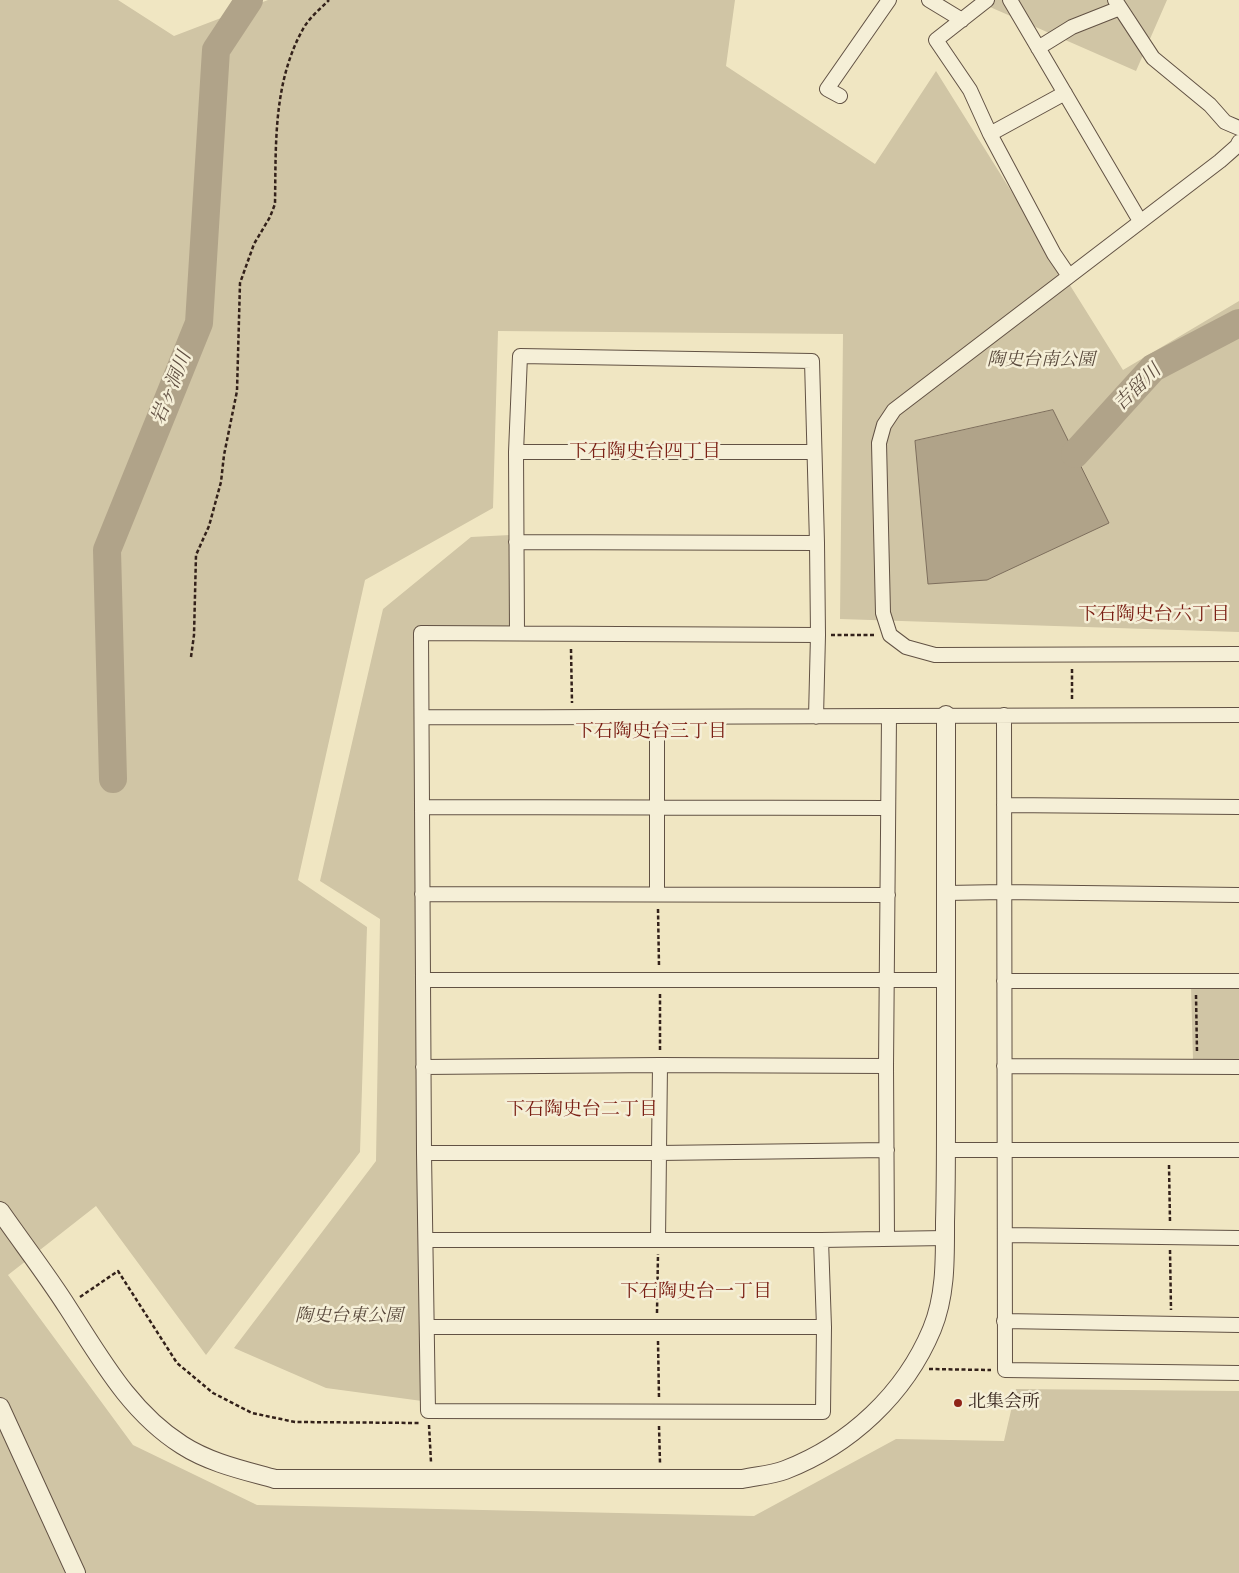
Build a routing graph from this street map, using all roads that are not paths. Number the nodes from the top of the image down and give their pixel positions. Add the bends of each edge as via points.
1 (889, 0) edge
2 (929, 0) edge
3 (987, 0) edge
4 (1010, 0) edge
5 (1118, 4) edge
6 (962, 20) junction
7 (1038, 48) junction
8 (1065, 93) junction
9 (840, 96) dead end
10 (1239, 128) edge
11 (990, 134) junction
12 (1239, 142) edge
13 (1140, 222) junction
14 (1069, 276) junction
15 (516, 452) junction
16 (814, 452) junction
17 (516, 542) junction
18 (817, 543) junction
19 (517, 633) junction
20 (818, 635) junction
21 (1239, 654) edge
22 (946, 715) junction
23 (1004, 715) junction
24 (1239, 715) edge
25 (889, 716) junction
26 (423, 717) junction
27 (657, 717) junction
28 (816, 717) junction
29 (1004, 805) junction
30 (423, 807) junction
31 (1239, 807) edge
32 (657, 808) junction
33 (888, 808) junction
34 (1004, 892) junction
35 (422, 894) junction
36 (657, 894) junction
37 (946, 894) junction
38 (1239, 894) edge
39 (888, 895) junction
40 (422, 980) junction
41 (887, 980) junction
42 (946, 980) junction
43 (1004, 981) junction
44 (1239, 981) edge
45 (660, 1065) junction
46 (886, 1066) junction
47 (1004, 1066) junction
48 (423, 1067) junction
49 (1239, 1067) edge
50 (887, 1150) junction
51 (946, 1150) junction
52 (1239, 1150) edge
53 (1004, 1151) junction
54 (424, 1153) junction
55 (659, 1153) junction
56 (0, 1212) edge
57 (1006, 1235) junction
58 (945, 1238) junction
59 (1239, 1238) edge
60 (887, 1239) junction
61 (426, 1240) junction
62 (658, 1240) junction
63 (821, 1240) junction
64 (1004, 1321) junction
65 (1239, 1325) edge
66 (824, 1326) junction
67 (426, 1327) junction
68 (1239, 1372) edge
69 (0, 1408) edge
70 (76, 1573) edge

1 - 9 street via 827,89
2 - 6 street
3 - 6 street
4 - 7 street
5 - 7 street
5 - 10 street via 1153,58 1210,105 1225,122
6 - 11 street via 936,40 970,90
7 - 8 street
8 - 11 street
8 - 13 street
11 - 14 street
12 - 13 street via 1220,161
13 - 14 street
14 - 21 street via 894,410 884,425 879,443 883,613 890,635 906,647 935,655
15 - 16 street
15 - 16 street via 520,356 812,361
15 - 17 street
16 - 18 street
17 - 18 street
17 - 19 street
18 - 20 street
19 - 20 street
19 - 26 street via 422,633
20 - 28 street
22 - 23 street
22 - 25 street
22 - 37 street
23 - 24 street
23 - 29 street
25 - 28 street
25 - 33 street
26 - 27 street
26 - 30 street
27 - 28 street
27 - 32 street
29 - 31 street
29 - 34 street
30 - 32 street
30 - 35 street
32 - 33 street
32 - 36 street
33 - 39 street
34 - 37 street
34 - 38 street
34 - 43 street
35 - 36 street
35 - 40 street
36 - 39 street
37 - 42 street
39 - 41 street
40 - 41 street
40 - 48 street
41 - 42 street
41 - 46 street
42 - 51 street
43 - 44 street
43 - 47 street
45 - 46 street
45 - 48 street
45 - 55 street
46 - 50 street
47 - 49 street
47 - 53 street
48 - 54 street
50 - 55 street
50 - 60 street
51 - 53 street
51 - 58 street
52 - 53 street
53 - 57 street
54 - 55 street
54 - 61 street
55 - 62 street
56 - 58 street via 67,1306 116,1383 142,1414 182,1445 220,1464 275,1479 742,1479 783,1471 845,1439 890,1398 912,1369 933,1328 944,1290
57 - 59 street
57 - 64 street
58 - 60 street
60 - 63 street
61 - 62 street
61 - 67 street
62 - 63 street
63 - 66 street
64 - 65 street
64 - 68 street via 1005,1370
66 - 67 street
66 - 67 street via 823,1412 428,1410
69 - 70 street

